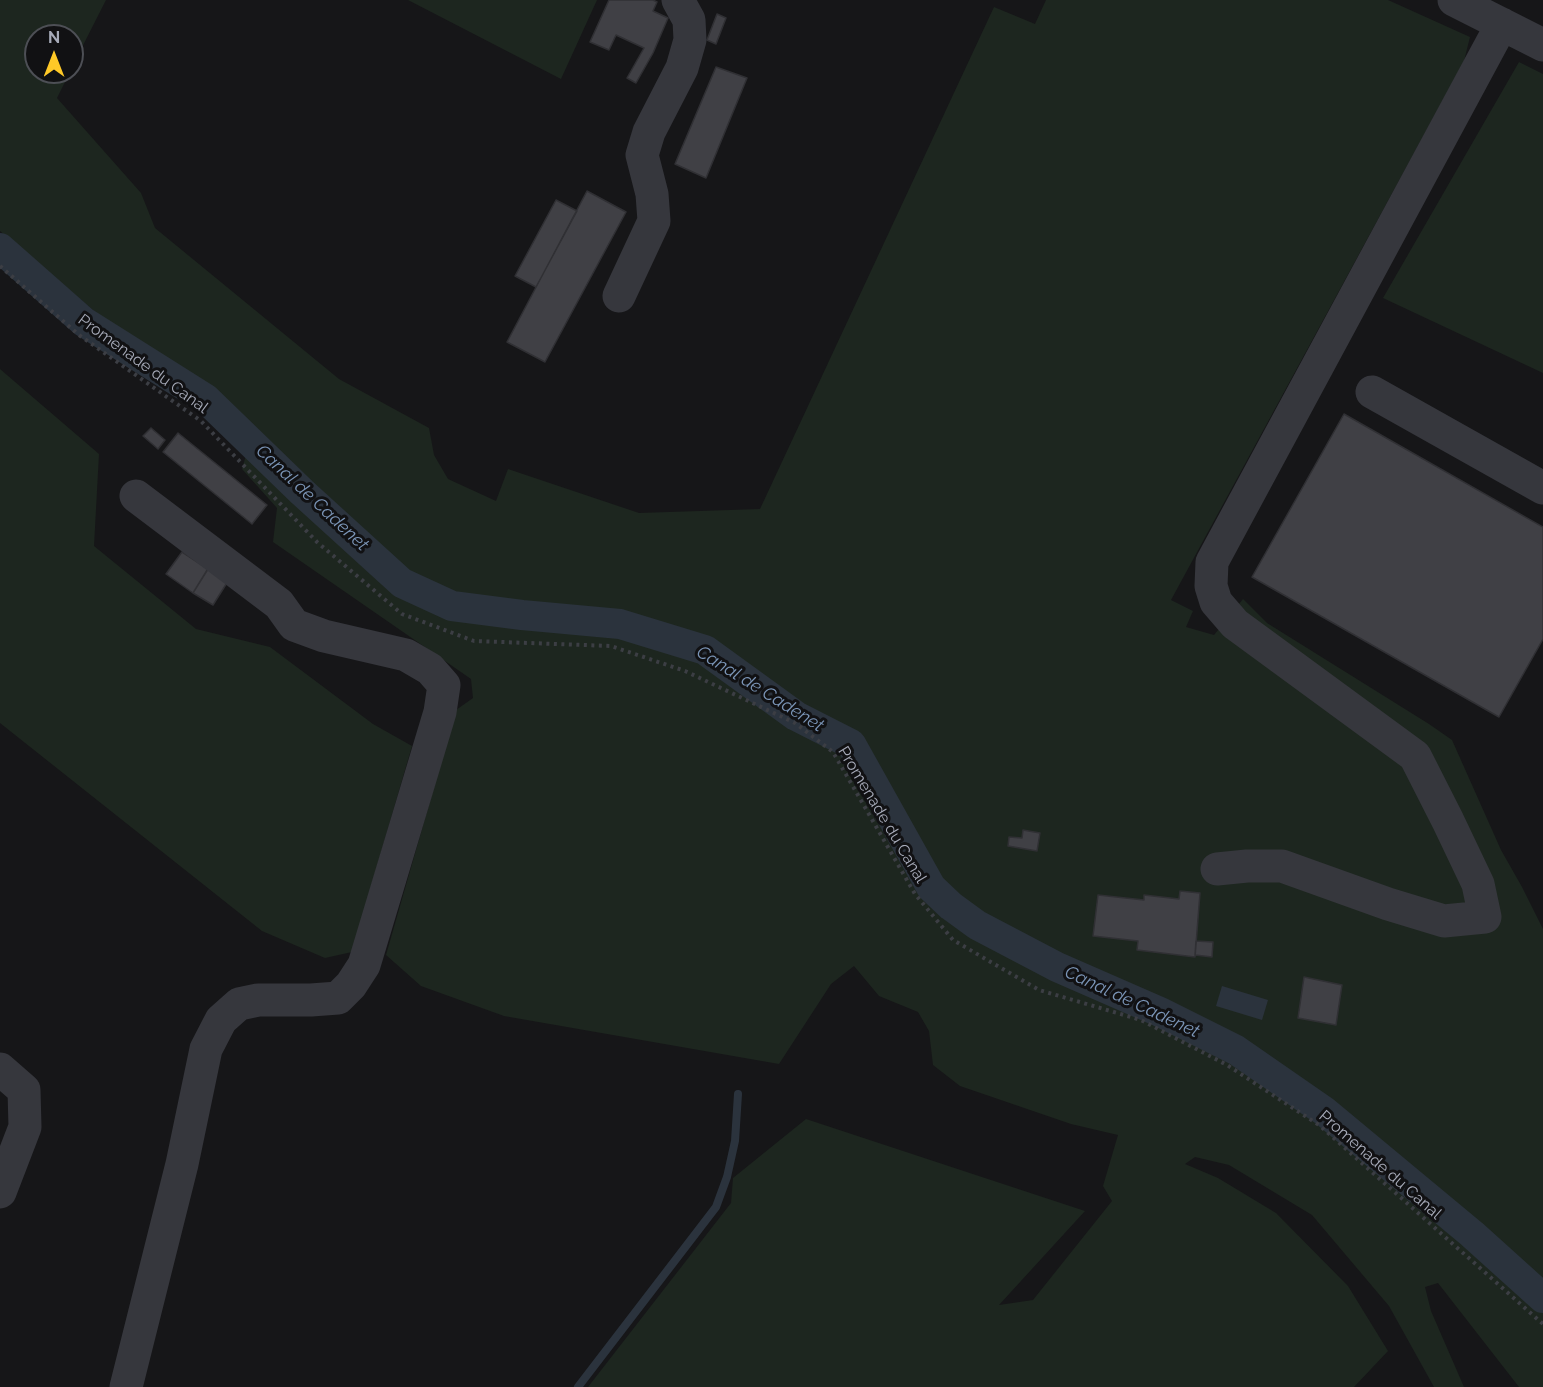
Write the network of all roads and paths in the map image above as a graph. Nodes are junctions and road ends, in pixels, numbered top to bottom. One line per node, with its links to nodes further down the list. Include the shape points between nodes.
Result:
1 (678, 0): 6 (street, via 689,20 690,40 682,68 649,132 642,155 654,220)
2 (1460, 1): 3 (street)
3 (1502, 24): 4 (street); 10 (street, via 1212,562 1210,586 1216,602 1235,624 1415,756 1478,884 1485,917 1444,921 1282,866)
4 (1543, 45)
5 (0, 266): 13 (path, Promenade du Canal, via 79,335 201,421 317,542 402,614 474,641 611,646 685,671 795,723 833,752 915,894 953,940 1039,990 1141,1020 1236,1071 1319,1125)
6 (619, 296)
7 (1372, 392): 8 (street)
8 (1543, 488)
9 (136, 496): 14 (street, via 279,604 294,625 406,655 430,669 444,685 440,712 364,965 351,986 338,998 239,1004 221,1020 206,1048 182,1164)
10 (1217, 869)
11 (0, 1069): 12 (street, via 24,1090 25,1127)
12 (0, 1192)
13 (1543, 1324)
14 (126, 1387)

